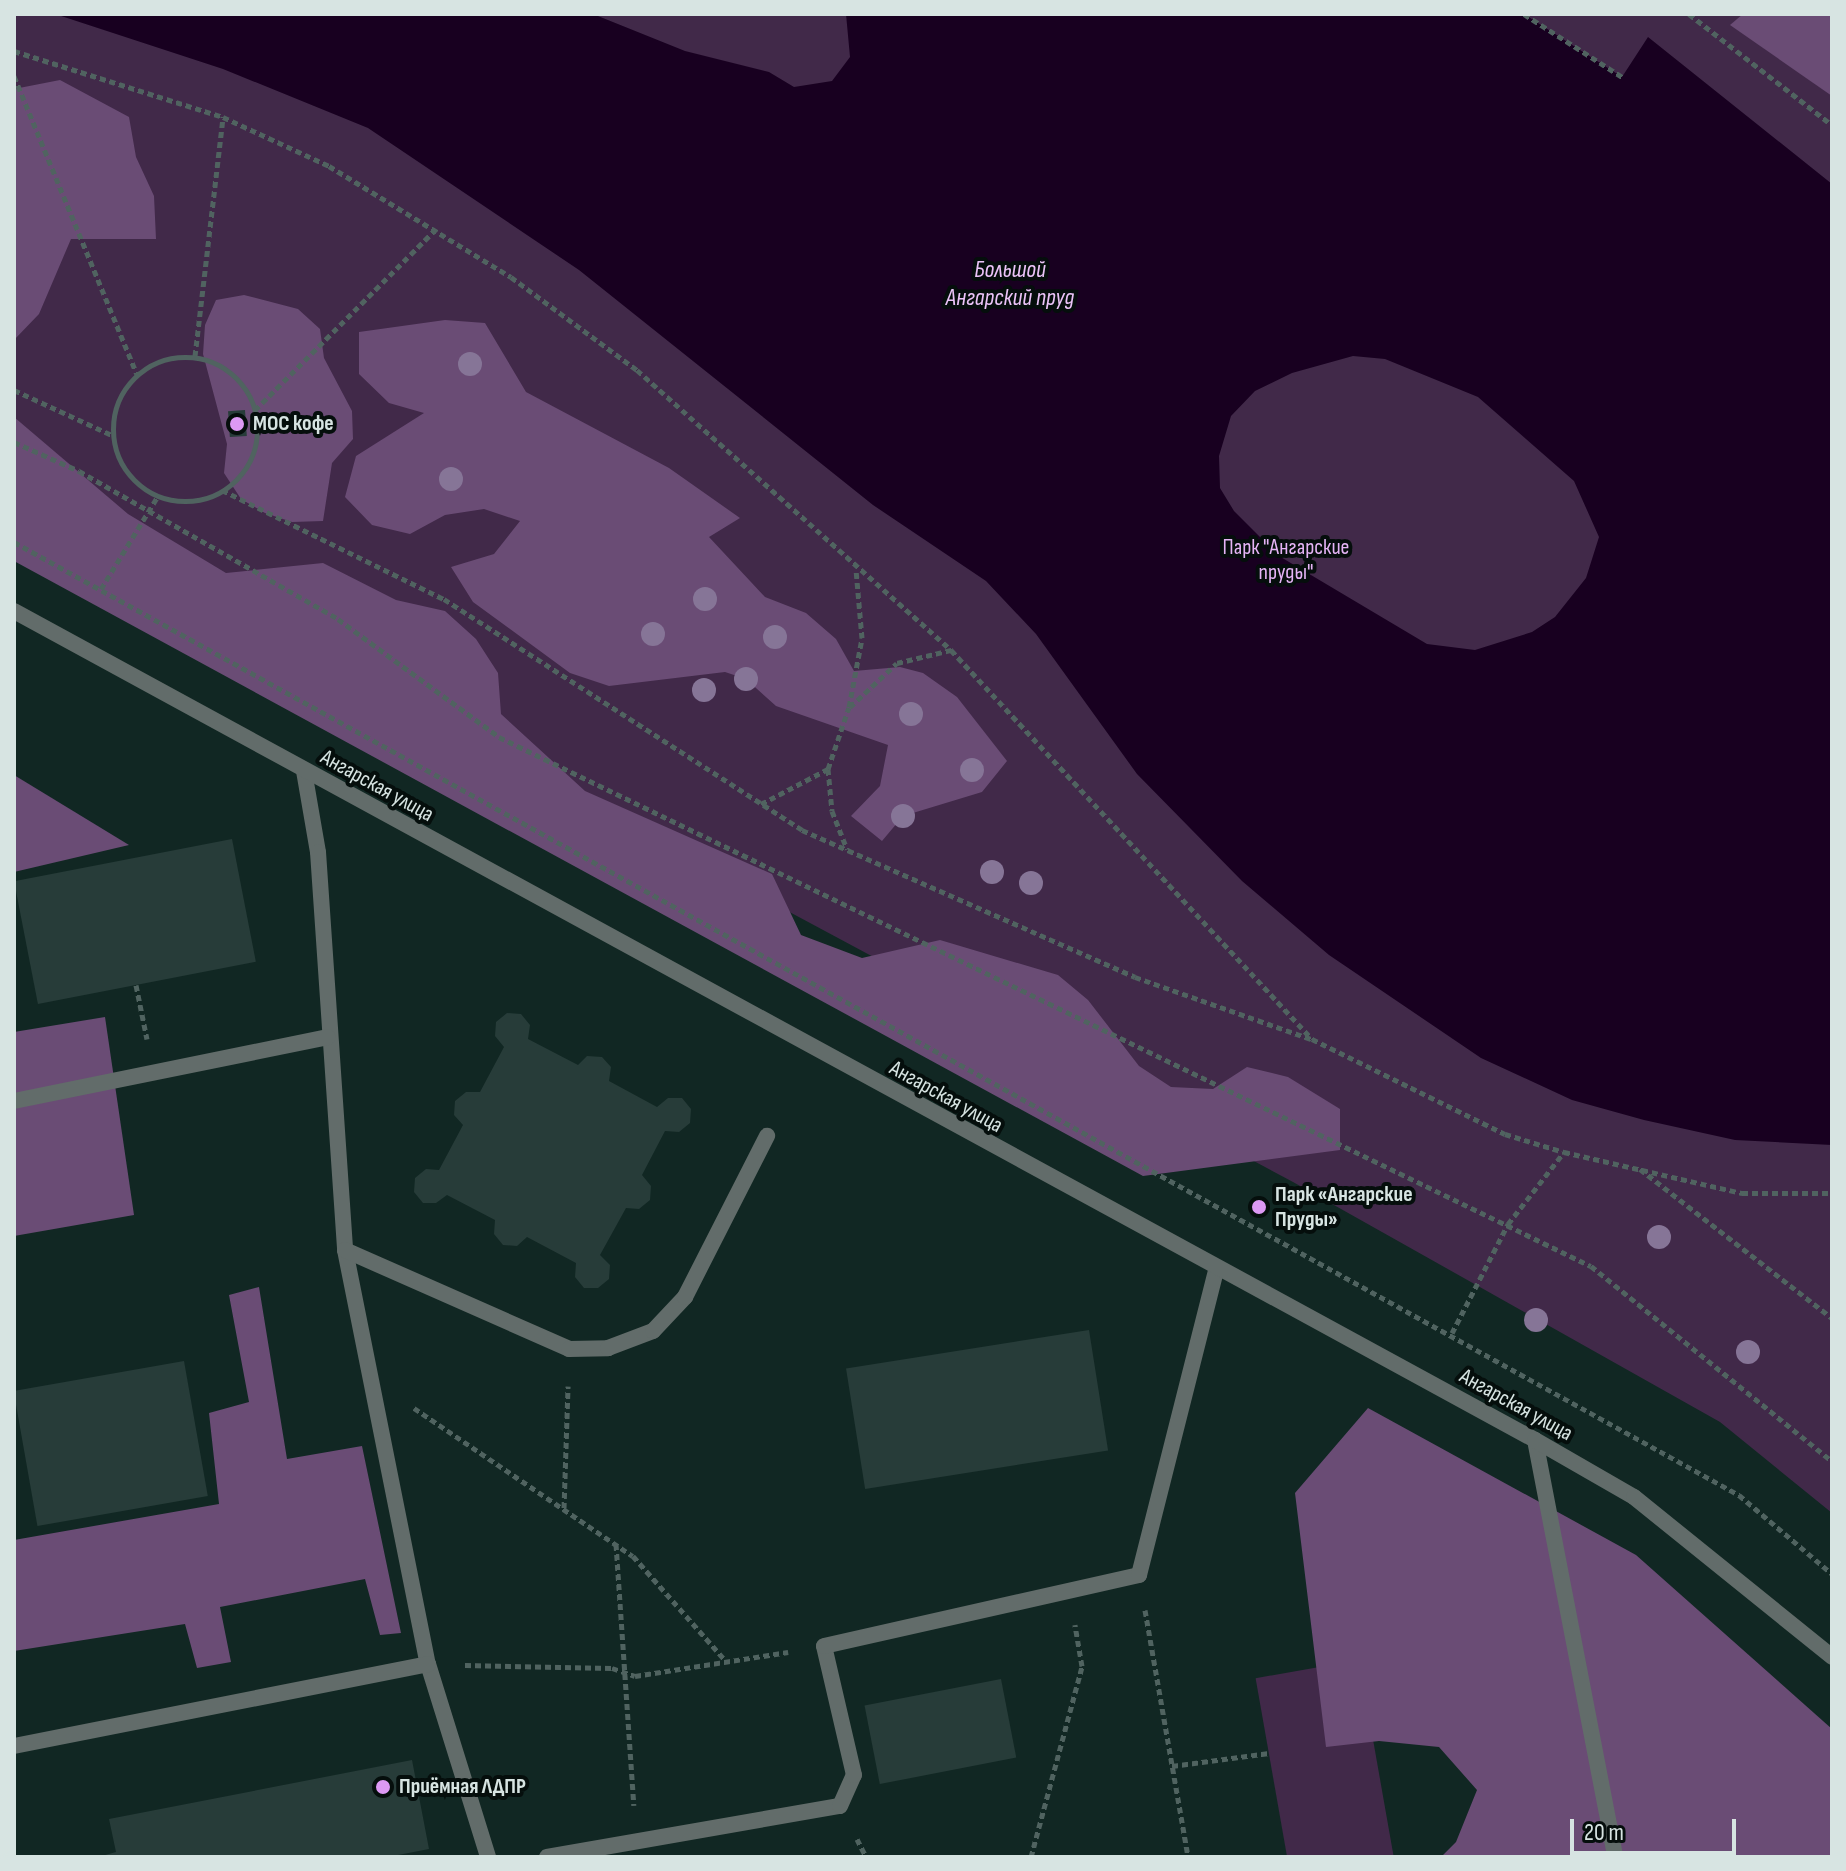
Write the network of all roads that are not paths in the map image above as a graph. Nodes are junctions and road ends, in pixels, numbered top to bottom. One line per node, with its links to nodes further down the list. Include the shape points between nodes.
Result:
1 (14, 611): 2 (street, Ангарская улица)
2 (304, 771): 3 (street, via 318,852); 7 (street, Ангарская улица)
3 (328, 1037): 4 (street); 6 (street)
4 (14, 1101)
5 (767, 1136): 6 (street, via 685,1297 653,1331 608,1348 569,1349)
6 (345, 1250): 10 (street)
7 (1216, 1270): 8 (street, Ангарская улица); 13 (street, via 1139,1575 824,1646 854,1775 840,1806)
8 (1535, 1440): 9 (street, Ангарская улица, via 1634,1497); 14 (street)
9 (1832, 1657)
10 (428, 1664): 11 (street); 12 (street)
11 (14, 1746)
12 (488, 1857)
13 (547, 1857)
14 (1615, 1857)

